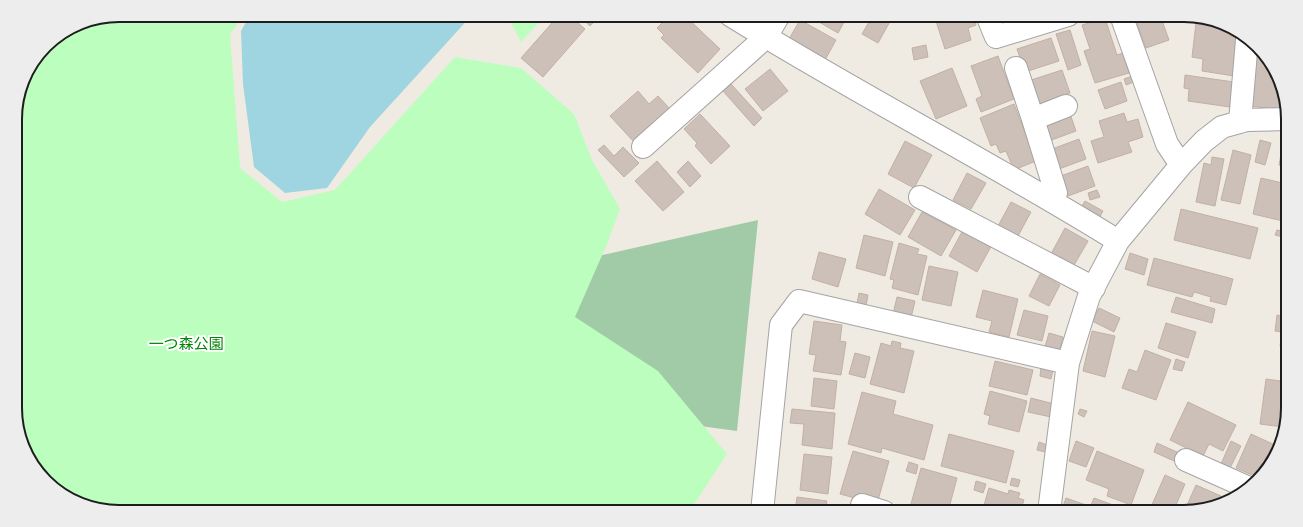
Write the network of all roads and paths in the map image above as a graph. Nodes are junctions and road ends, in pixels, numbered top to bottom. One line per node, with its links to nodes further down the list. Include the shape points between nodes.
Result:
1 (741, 22): 6 (street)
2 (775, 22): 6 (street)
3 (990, 22): 4 (street, via 996,37)
4 (1045, 22)
5 (1123, 22): 14 (street, via 1167,144)
6 (766, 37): 13 (street); 16 (street)
7 (1247, 46): 12 (street)
8 (1016, 68): 10 (street)
9 (1066, 106): 10 (street)
10 (1033, 119): 16 (street, via 1056,193)
11 (1281, 119): 12 (street)
12 (1240, 122): 14 (street, via 1222,127)
13 (643, 147)
14 (1181, 165): 17 (street)
15 (920, 196): 18 (street)
16 (1052, 201): 17 (street)
17 (1118, 241): 18 (street)
18 (1094, 288): 19 (street)
19 (1068, 362): 22 (street, via 800,301 781,325); 23 (street)
20 (1186, 460): 21 (street)
21 (1243, 485)
22 (763, 505)
23 (1049, 505)

